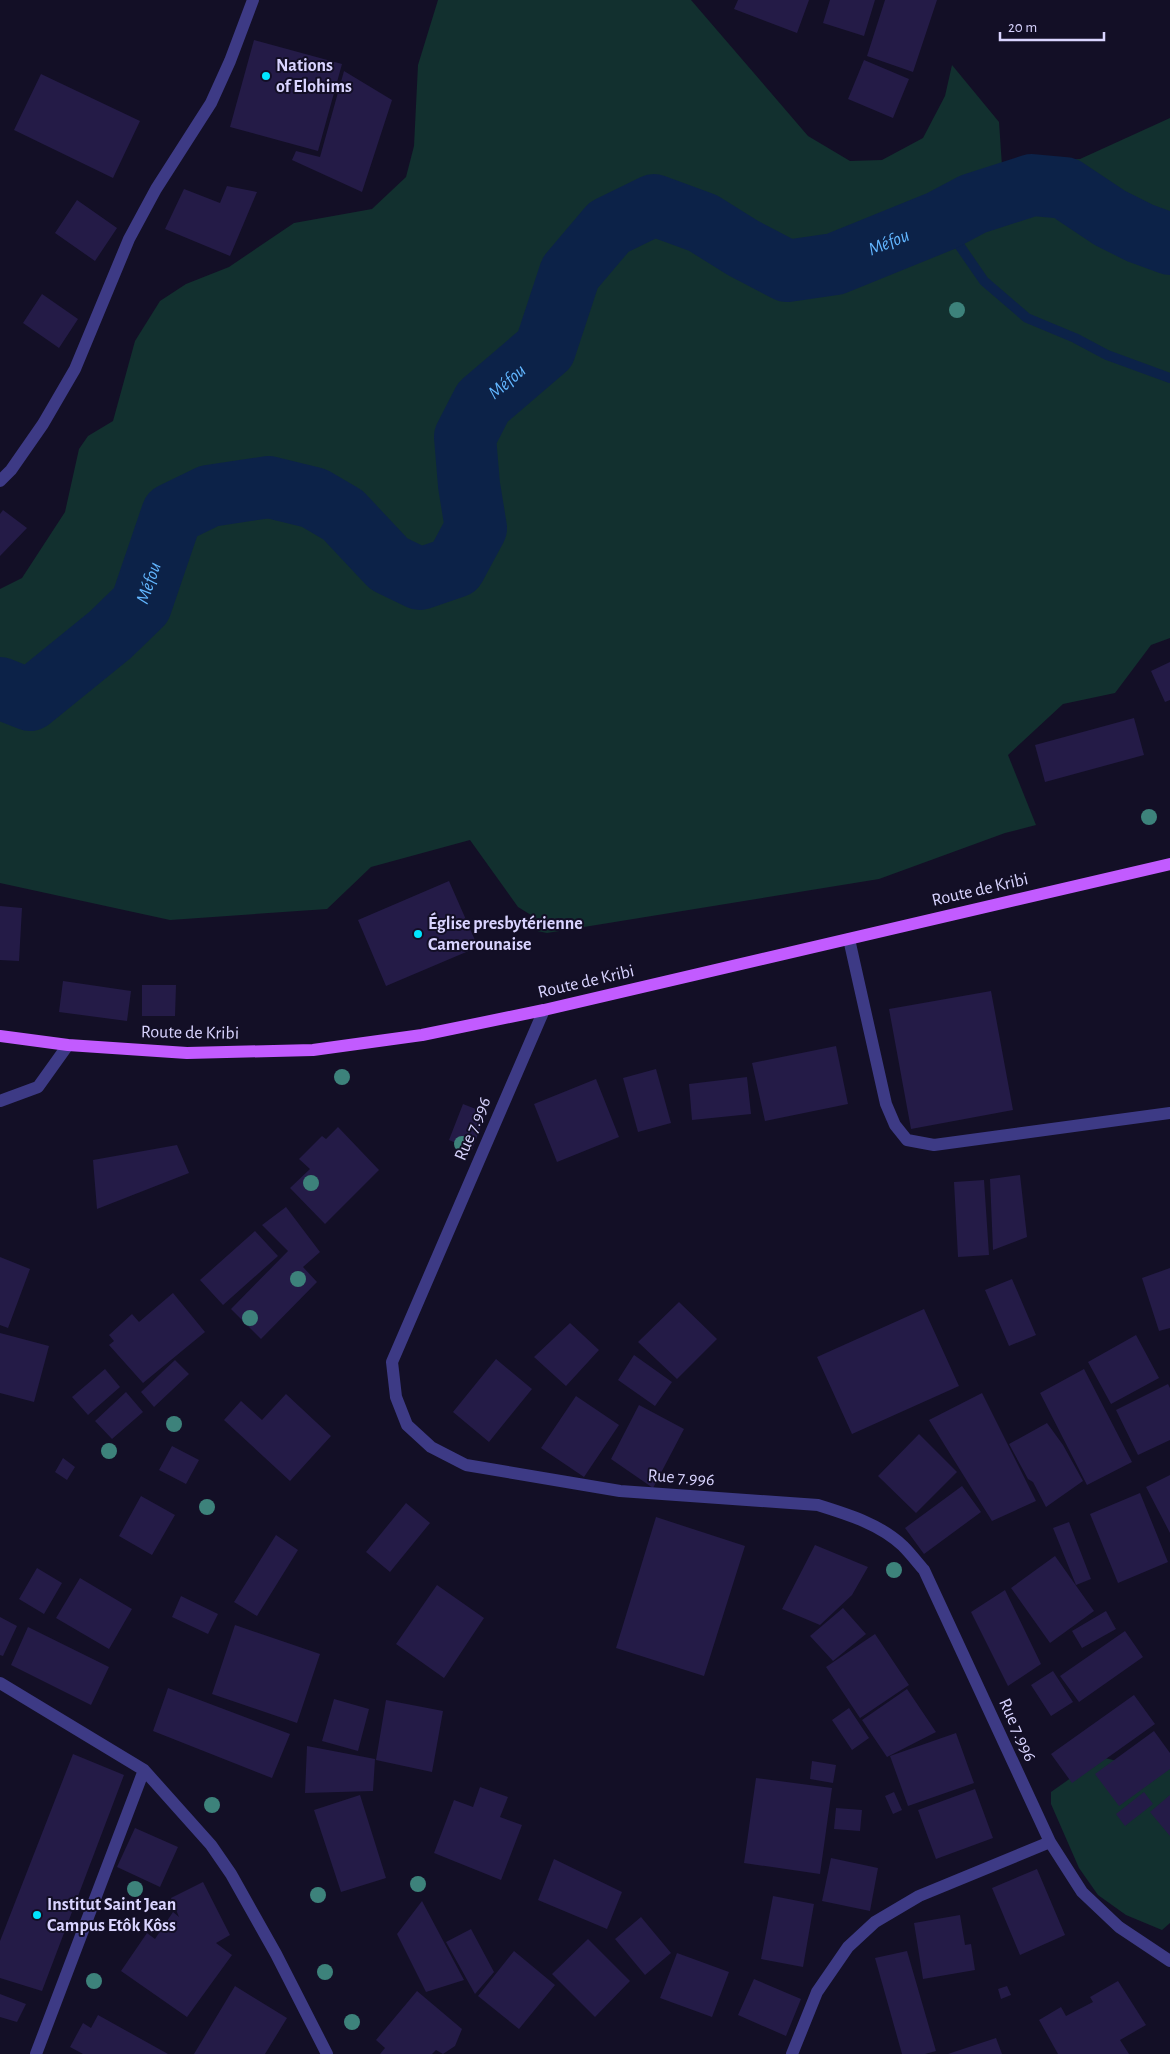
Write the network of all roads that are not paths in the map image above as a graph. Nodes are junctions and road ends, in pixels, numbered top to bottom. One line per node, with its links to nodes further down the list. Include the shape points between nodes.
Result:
1 (253, 0): 2 (street, via 211,103 156,189 129,239 75,369 43,424)
2 (0, 481)
3 (1170, 864): 4 (main road, Route de Kribi)
4 (849, 939): 5 (main road, Route de Kribi); 9 (street, via 886,1104 895,1125 907,1140 934,1145)
5 (544, 1010): 7 (main road, Route de Kribi, via 422,1035 312,1050 187,1053); 12 (street, Rue 7.996, via 392,1362 396,1397 407,1425 431,1447 466,1465 620,1491 818,1505 878,1527 902,1545 924,1570)
6 (0, 1036): 7 (main road, Route de Kribi)
7 (68, 1045): 8 (street, via 38,1087)
8 (0, 1101)
9 (1170, 1113)
10 (0, 1683): 11 (street)
11 (144, 1770): 14 (street); 15 (street, via 211,1845 231,1874)
12 (1050, 1842): 13 (street, Rue 7.996, via 1082,1892 1119,1927); 16 (street, via 919,1896 875,1922 848,1947 817,1992)
13 (1170, 1961)
14 (36, 2054)
15 (327, 2054)
16 (792, 2054)

